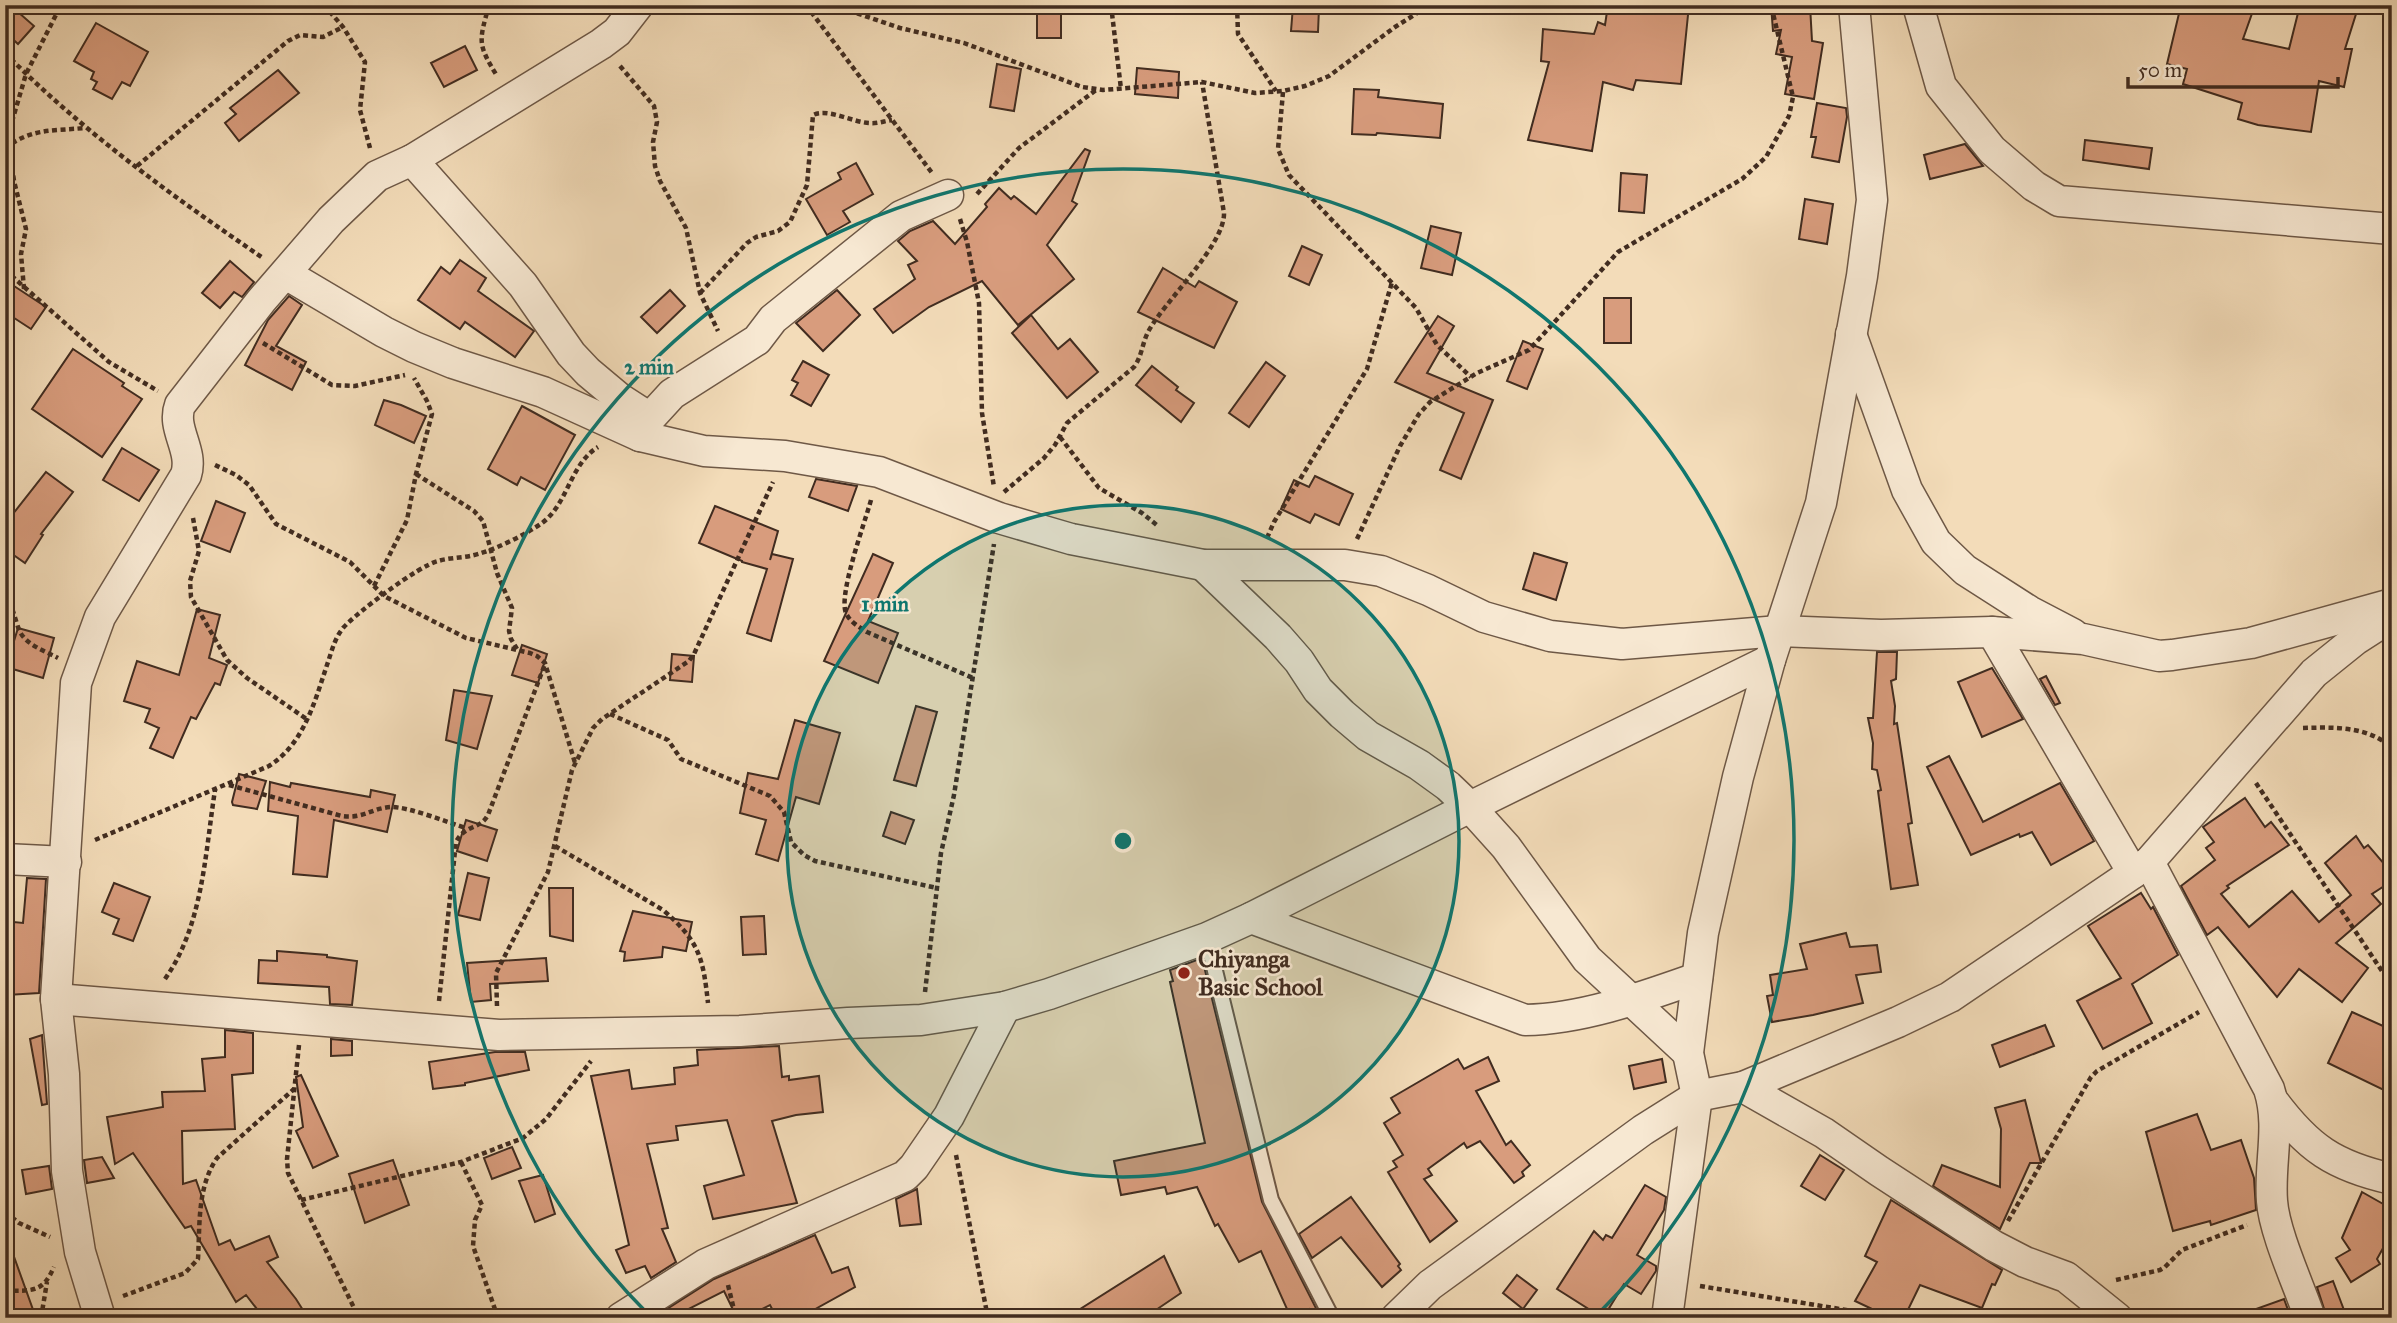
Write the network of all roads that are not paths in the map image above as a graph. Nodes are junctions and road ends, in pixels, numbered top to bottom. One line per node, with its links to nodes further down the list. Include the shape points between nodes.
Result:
1 (638, 5): 4 (street, via 601,44)
2 (1854, 5): 8 (street, via 1872,200)
3 (1918, 5): 6 (street, via 1941,86 1992,150 2046,195 2059,201)
4 (412, 160): 7 (street, via 377,176 331,220); 9 (street, via 523,285 580,363 619,398)
5 (953, 204): 9 (street, via 901,216 773,319 757,340 672,394)
6 (2392, 229)
7 (286, 274): 9 (street, via 384,332 453,363); 18 (street, via 180,405 176,418 186,463 100,617 80,669)
8 (1851, 334): 13 (street, via 1821,503); 15 (street, via 1907,490 1936,542 1965,570)
9 (638, 428): 10 (street, via 704,451 785,456 879,472 999,518 1071,539)
10 (1203, 565): 13 (street, via 1345,565 1381,571 1484,617 1550,636 1622,644); 17 (street, via 1278,637 1318,690 1351,721 1419,765)
11 (2392, 604): 15 (street, via 2252,643 2172,655)
12 (2392, 616): 20 (street, via 2314,673)
13 (1779, 631): 14 (street, via 1881,635); 16 (street)
14 (1992, 632): 15 (street); 20 (street)
15 (2083, 639)
16 (1770, 660): 17 (street); 23 (street, via 1738,777)
17 (1470, 807): 21 (street); 25 (street, via 1506,847 1587,959)
18 (66, 857): 19 (street); 24 (street)
19 (5, 859)
20 (2141, 867): 28 (street, via 1950,997); 30 (street, via 2221,999)
21 (1251, 918): 22 (street); 25 (street, via 1525,1020)
22 (1207, 938): 26 (street); 34 (lane, via 1271,1200)
23 (1697, 978): 25 (street); 27 (street)
24 (56, 999): 26 (street, via 499,1035 711,1032 921,1020); 32 (street, via 72,1248)
25 (1633, 1000): 27 (street)
26 (1005, 1007): 33 (street, via 949,1116 905,1176 706,1264)
27 (1688, 1053): 29 (street)
28 (1744, 1087): 29 (street); 37 (street, via 1824,1133 1994,1246 2066,1277)
29 (1697, 1096): 35 (street, via 1430,1285); 36 (street)
30 (2273, 1101): 31 (street, via 2301,1136 2330,1157); 38 (street, via 2274,1214)
31 (2392, 1179)
32 (98, 1312)
33 (621, 1318)
34 (1332, 1318)
35 (1396, 1318)
36 (1667, 1318)
37 (2117, 1318)
38 (2310, 1318)

